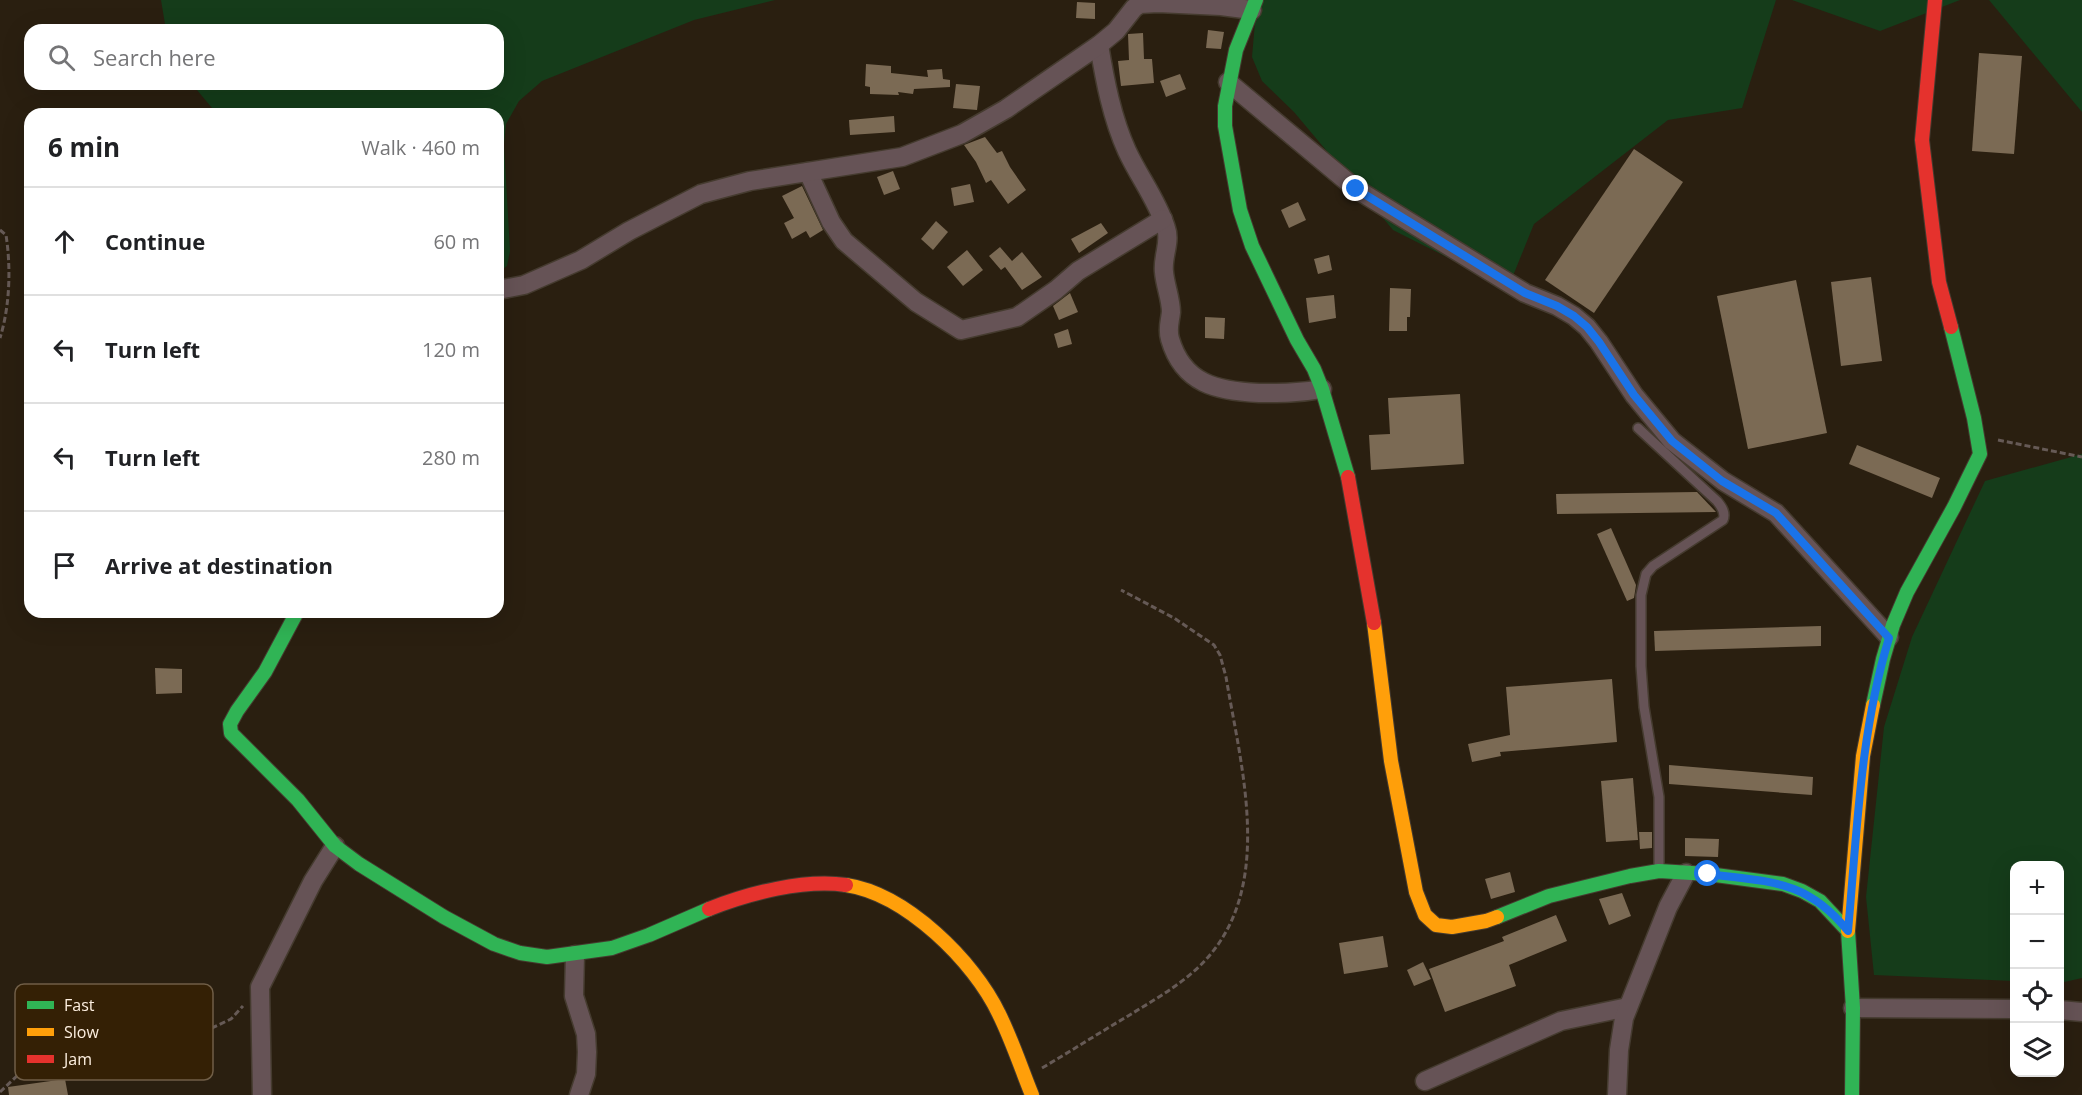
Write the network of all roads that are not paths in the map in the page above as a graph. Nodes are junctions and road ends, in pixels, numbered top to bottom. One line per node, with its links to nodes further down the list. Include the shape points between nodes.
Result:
1 (1935, 0): 11 (street, via 1922,140 1939,282 1980,454 1907,592)
2 (1254, 5): 3 (street, via 1140,4); 4 (street)
3 (1099, 45): 5 (street, via 962,134 902,157); 6 (street, via 1120,133)
4 (1228, 82): 8 (street, via 1225,126 1240,210 1252,246); 11 (street, via 1356,189 1525,293 1574,316 1599,342 1634,395 1672,441 1722,481 1776,513)
5 (808, 172): 6 (street, via 844,241 916,303 961,330 1017,317 1078,271); 7 (street, via 701,194 581,260 524,285)
6 (1163, 219): 8 (street, via 1168,239 1164,267 1171,310 1169,336 1183,367 1206,385 1219,389 1287,394)
7 (504, 289)
8 (1322, 389): 13 (street, via 1347,471 1378,646 1392,761 1416,892 1425,915 1436,925 1468,925 1549,896)
9 (1638, 428): 13 (lane, via 1717,501 1724,516 1653,566 1646,574 1641,595 1642,686 1659,797)
10 (294, 618): 12 (street, via 230,729 298,800)
11 (1889, 638): 15 (street, via 1863,756)
12 (335, 846): 16 (street, via 444,917 494,944 547,957); 23 (street, via 260,987)
13 (1659, 871): 14 (street)
14 (1686, 873): 15 (street, via 1783,884 1820,901); 17 (street, via 1668,907)
15 (1848, 931): 18 (street)
16 (575, 955): 24 (street, via 574,996 586,1034 587,1052 586,1074); 25 (street, via 649,935 739,897 829,883 862,887 921,920 974,972 999,1013)
17 (1628, 1007): 22 (street, via 1562,1021); 26 (street, via 1619,1050)
18 (1853, 1008): 19 (street); 27 (street)
19 (2010, 1009)
20 (2064, 1010): 21 (street)
21 (2082, 1012)
22 (1425, 1081)
23 (262, 1095)
24 (579, 1095)
25 (1032, 1095)
26 (1617, 1095)
27 (1852, 1095)

